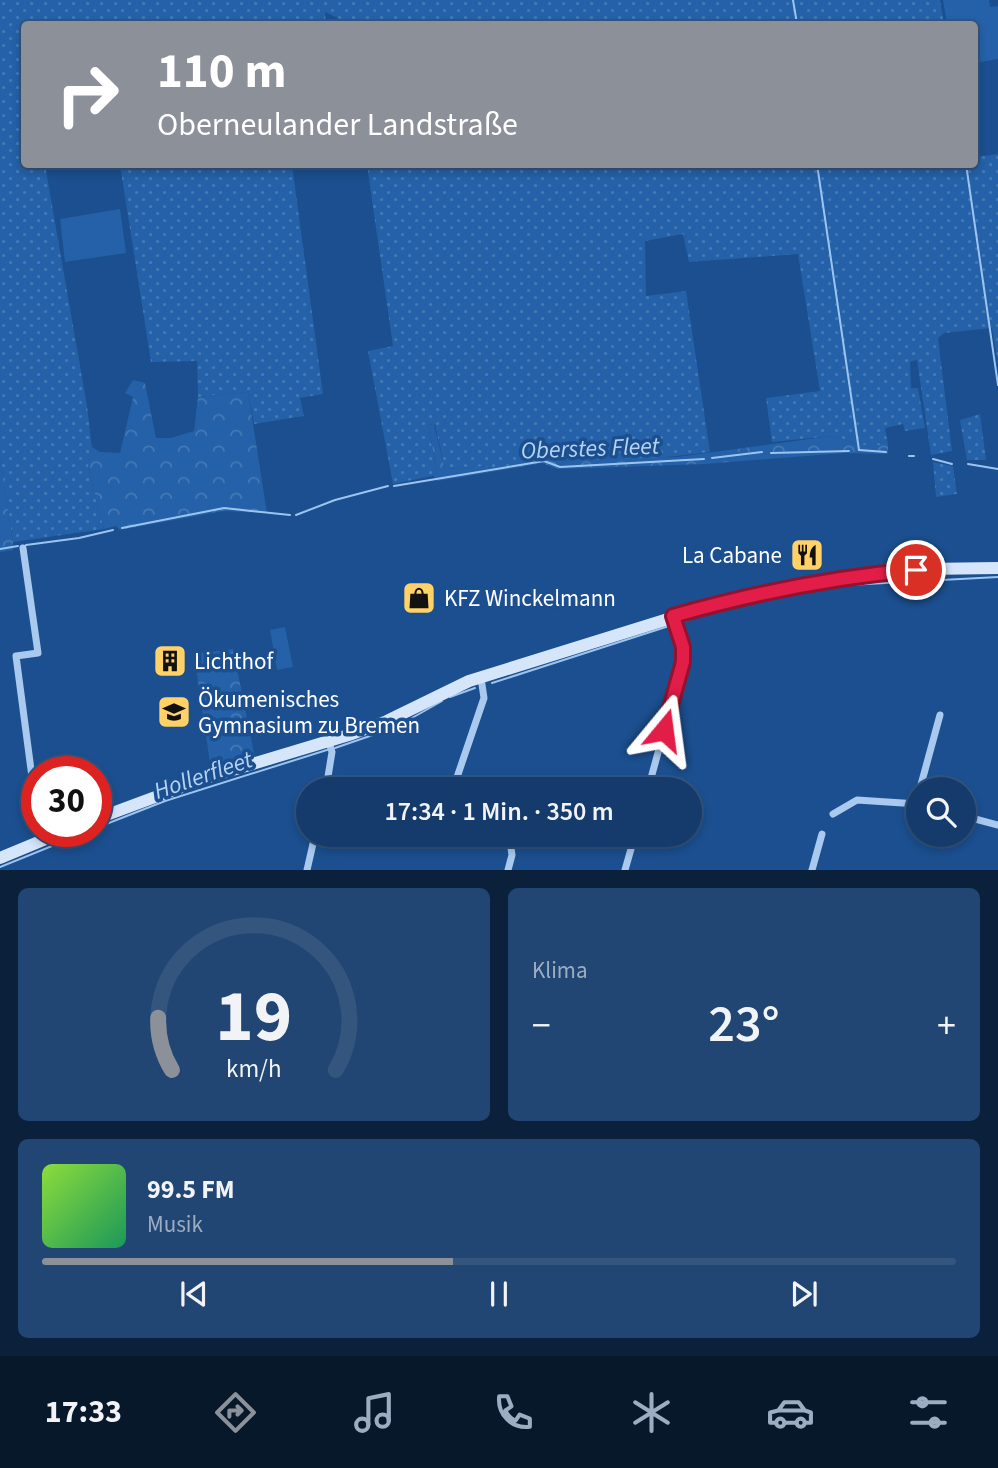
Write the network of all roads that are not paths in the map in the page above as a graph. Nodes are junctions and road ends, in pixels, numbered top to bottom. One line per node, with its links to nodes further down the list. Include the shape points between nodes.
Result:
1 (23, 548): 7 (street, via 38,653 16,656)
2 (998, 568): 3 (street, via 832,578)
3 (673, 616): 4 (street); 10 (street, via 683,662)
4 (481, 678): 6 (street); 9 (street, via 484,698)
5 (940, 715): 11 (street)
6 (331, 747): 8 (street); 13 (street, via 209,777)
7 (29, 756)
8 (327, 777)
9 (457, 777)
10 (651, 777)
11 (924, 777)
12 (906, 803): 14 (street, via 858,800)
13 (112, 813)
14 (833, 814)
15 (976, 819): 16 (street)
16 (998, 825)
17 (822, 834): 26 (street)
18 (21, 846): 22 (street)
19 (312, 847): 23 (street)
20 (511, 847): 24 (street)
21 (632, 847): 25 (street)
22 (0, 858)
23 (307, 870)
24 (508, 870)
25 (625, 870)
26 (812, 870)

